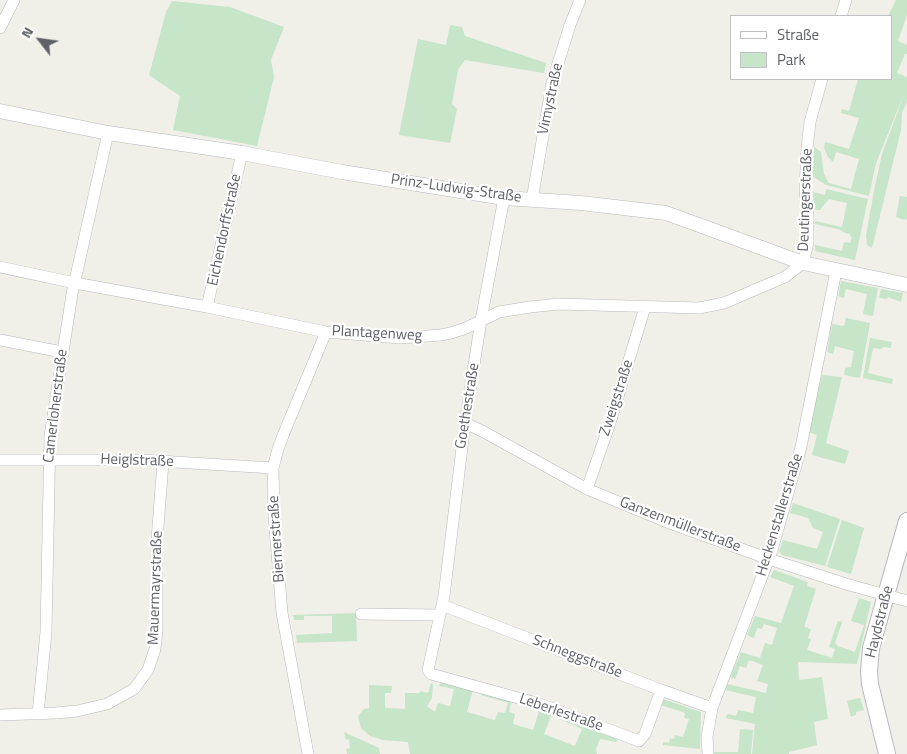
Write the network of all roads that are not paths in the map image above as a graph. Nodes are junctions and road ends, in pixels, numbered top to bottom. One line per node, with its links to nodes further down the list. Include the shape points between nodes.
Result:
1 (14, 0): 5 (street)
2 (580, 0): 11 (street, Vimystraße, via 552,83)
3 (846, 0): 4 (street)
4 (841, 15)
5 (0, 28)
6 (822, 80): 12 (street, Deutingerstraße, via 810,122 807,148 808,243)
7 (0, 111): 8 (street, Prinz-Ludwig-Straße)
8 (108, 133): 9 (street, Prinz-Ludwig-Straße); 15 (street, Camerloherstraße)
9 (242, 153): 10 (street, Prinz-Ludwig-Straße); 17 (street, Eichendorffstraße)
10 (504, 198): 11 (street, Prinz-Ludwig-Straße); 19 (street, Goethestraße)
11 (532, 200): 12 (street, Prinz-Ludwig-Straße, via 666,214)
12 (803, 262): 14 (street, Prinz-Ludwig-Straße); 18 (street, Plantagenweg, via 785,277 724,303 699,308)
13 (0, 267): 15 (street, Plantagenweg)
14 (836, 271): 16 (street, Prinz-Ludwig-Straße); 30 (street, Heckenstallerstraße, via 801,447)
15 (75, 283): 17 (street, Plantagenweg); 22 (street, Camerloherstraße)
16 (907, 285)
17 (207, 307): 20 (street, Plantagenweg)
18 (645, 307): 19 (street, Plantagenweg, via 559,304 499,312); 28 (street, Zweigstraße)
19 (481, 320): 20 (street, Plantagenweg, via 451,333 423,337); 23 (street, Goethestraße)
20 (326, 332): 27 (street, Biernerstraße)
21 (0, 340): 22 (street)
22 (62, 352): 25 (street, Camerloherstraße)
23 (465, 423): 28 (street, Ganzenmüllerstraße); 33 (street, Goethestraße)
24 (0, 460): 25 (street, Heiglstraße)
25 (49, 460): 26 (street, Heiglstraße); 38 (street, Camerloherstraße, via 46,632)
26 (163, 462): 27 (street, Heiglstraße); 38 (street, Mauermayrstraße, via 157,540 157,630 148,670 134,689 107,704 77,711)
27 (273, 468): 40 (street, Biernerstraße, via 282,613)
28 (587, 489): 30 (street, Ganzenmüllerstraße)
29 (907, 520): 31 (main road, Haydstraße)
30 (769, 559): 31 (street, Ganzenmüllerstraße); 37 (street, Heckenstallerstraße)
31 (886, 596): 32 (street, Ganzenmüllerstraße); 42 (main road, Haydstraße, via 871,648 869,671)
32 (907, 601)
33 (440, 610): 34 (street); 35 (street, Goethestraße); 36 (street, Schneggstraße)
34 (361, 614)
35 (429, 672): 36 (street, Leberlestraße, via 540,704 639,741 645,734)
36 (661, 690): 37 (street, Schneggstraße)
37 (712, 708): 41 (street, Heckenstallerstraße)
38 (38, 714): 39 (street, Mauermayrstraße)
39 (0, 715)
40 (308, 754)
41 (708, 754)
42 (887, 754)

